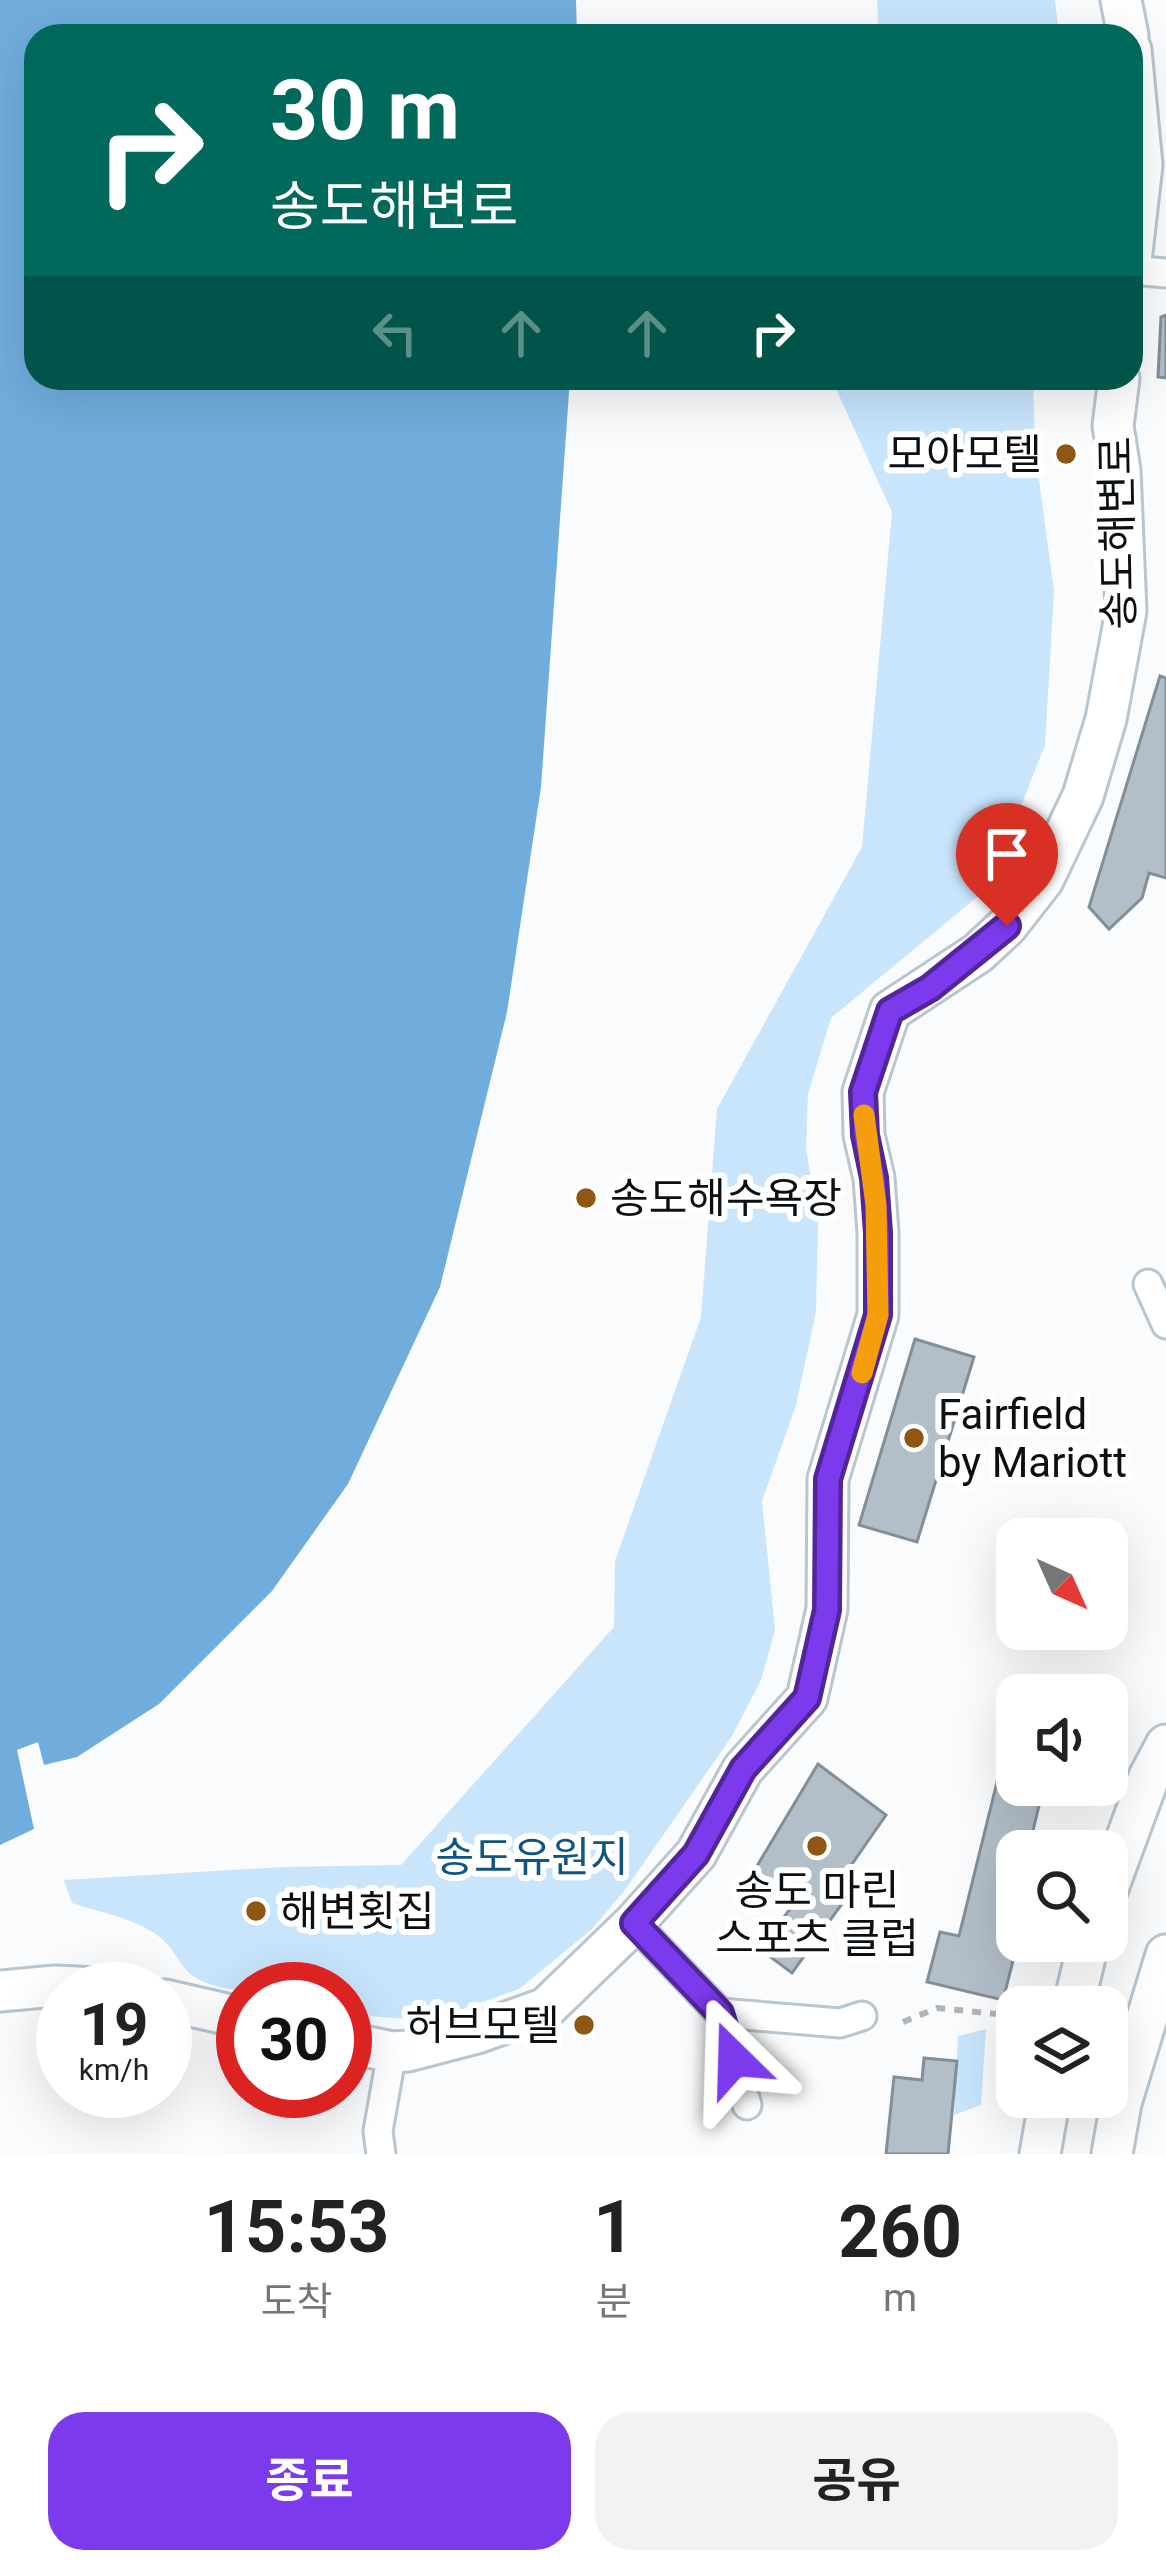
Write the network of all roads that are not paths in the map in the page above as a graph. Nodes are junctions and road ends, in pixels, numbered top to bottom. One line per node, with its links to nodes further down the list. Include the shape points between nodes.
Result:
1 (1118, 390): 6 (street, 송도해변로, via 1126,611 1083,796 1043,880 1007,926 890,1011 863,1092 878,1315 828,1479 827,1610 807,1698 743,1769 696,1854)
2 (1148, 1284): 3 (street)
3 (1166, 1324)
4 (1166, 1745): 5 (street)
5 (1128, 1836)
6 (634, 1923): 10 (street); 13 (street, 송도해변로, via 546,2008)
7 (1166, 1955): 18 (street)
8 (36, 1988): 9 (street)
9 (0, 1991)
10 (720, 2013): 11 (street, via 840,2023); 14 (street)
11 (862, 2016)
12 (372, 2048): 13 (street, 송도해변로)
13 (392, 2052): 16 (street)
14 (747, 2105)
15 (1046, 2118): 17 (street)
16 (381, 2154)
17 (1040, 2154)
18 (1112, 2154)

